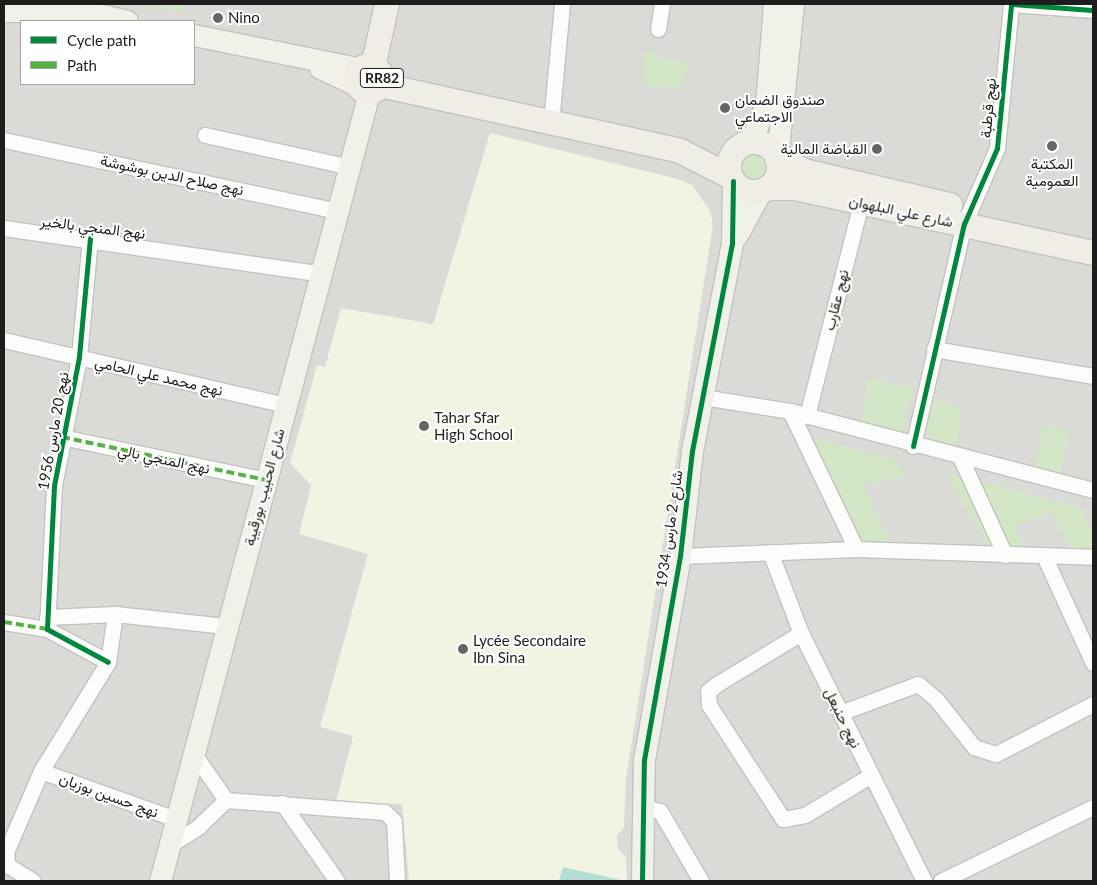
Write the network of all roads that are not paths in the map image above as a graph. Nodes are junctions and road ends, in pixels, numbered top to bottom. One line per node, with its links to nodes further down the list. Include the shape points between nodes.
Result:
1 (54, 4): 10 (main road)
2 (387, 4): 14 (main road, شارع الحبيب بورقيبة / RR82)
3 (562, 4): 15 (street)
4 (662, 4): 12 (street)
5 (774, 4): 18 (main road, via 766,104 754,134)
6 (793, 4): 20 (main road)
7 (1011, 4): 8 (street); 26 (street, نهج قرطبة, via 997,148)
8 (1093, 10)
9 (4, 11): 10 (main road)
10 (76, 11): 11 (main road)
11 (121, 20)
12 (658, 29)
13 (195, 35): 14 (main road, via 293,55)
14 (368, 80): 15 (main road); 21 (main road, شارع الحبيب بورقيبة / RR82)
15 (551, 123): 19 (main road)
16 (205, 135): 21 (street)
17 (4, 140): 25 (street, نهج صلاح الدين بوشوشة)
18 (741, 146): 19 (main road); 20 (main road, via 768,146); 22 (main road, via 729,161)
19 (680, 151): 22 (main road)
20 (777, 159): 23 (main road, via 777,175); 24 (main road, شارع علي البلهوان)
21 (350, 167): 25 (main road, شارع الحبيب بورقيبة / RR82)
22 (732, 179): 23 (main road, via 745,190); 30 (main road, شارع 2 مارس 1934)
23 (764, 189): 24 (main road, شارع علي البلهوان, via 795,188); 30 (main road, شارع 2 مارس 1934)
24 (863, 194): 26 (main road, شارع علي البلهوان); 40 (street, نهج عقارب)
25 (339, 211): 32 (main road, شارع الحبيب بورقيبة / RR82)
26 (967, 217): 28 (main road, شارع علي البلهوان); 31 (main road, شارع علي البلهوان); 34 (street, نهج قرطبة)
27 (4, 228): 29 (street, نهج المنجي بالخير)
28 (1093, 236)
29 (90, 238): 32 (street, نهج المنجي بالخير); 35 (street, نهج 20 مارس 1956)
30 (732, 244): 37 (main road, شارع 2 مارس 1934)
31 (1093, 252)
32 (322, 274): 38 (main road, شارع الحبيب بورقيبة / RR82)
33 (4, 340): 35 (street, نهج محمد علي الحامي)
34 (934, 349): 36 (street); 42 (street, نهج قرطبة)
35 (79, 357): 38 (street, نهج محمد علي الحامي); 41 (street, نهج 20 مارس 1956)
36 (1093, 376)
37 (703, 397): 39 (street); 49 (main road, شارع 2 مارس 1934)
38 (286, 405): 44 (main road, شارع الحبيب بورقيبة / RR82)
39 (790, 411): 40 (street); 46 (street)
40 (807, 416): 42 (street)
41 (62, 437): 44 (street, نهج المنجي بالي); 54 (street, نهج 20 مارس 1956, via 54,486)
42 (914, 446): 43 (street)
43 (961, 459): 45 (street); 48 (street)
44 (266, 480): 55 (main road, شارع الحبيب بورقيبة / RR82)
45 (1093, 490)
46 (856, 549): 47 (street); 48 (street)
47 (770, 552): 49 (street); 56 (street, نهج حنبعل)
48 (1006, 555): 50 (street)
49 (680, 556): 66 (main road, شارع 2 مارس 1934, via 644,760)
50 (1044, 556): 51 (street); 58 (street)
51 (1093, 557)
52 (115, 614): 54 (street); 55 (street); 57 (street)
53 (4, 622): 54 (street)
54 (46, 623): 57 (street)
55 (225, 626): 61 (main road, شارع الحبيب بورقيبة / RR82)
56 (801, 633): 60 (street, نهج حنبعل); 63 (street, via 716,684 708,691 710,706 783,819 798,819)
57 (108, 662): 62 (street)
58 (1093, 663)
59 (1093, 704): 60 (street, via 996,754 974,748 936,698 918,684)
60 (840, 712): 63 (street, نهج حنبعل)
61 (194, 754): 64 (street); 68 (main road, شارع الحبيب بورقيبة / RR82)
62 (41, 771): 68 (street, نهج حسين بوزيان); 70 (street, via 5,860 12,870)
63 (871, 775): 76 (street, نهج حنبعل)
64 (226, 800): 65 (street); 69 (street, via 198,827)
65 (282, 804): 72 (street); 73 (street, via 391,815)
66 (641, 807): 74 (main road, شارع 2 مارس 1934); 75 (street, via 660,811)
67 (1093, 807): 77 (street)
68 (176, 819): 69 (main road, شارع الحبيب بورقيبة / RR82)
69 (168, 846): 71 (main road, شارع الحبيب بورقيبة / RR82)
70 (33, 881)
71 (160, 881)
72 (337, 881)
73 (397, 881)
74 (642, 881)
75 (700, 881)
76 (924, 881)
77 (941, 881)

